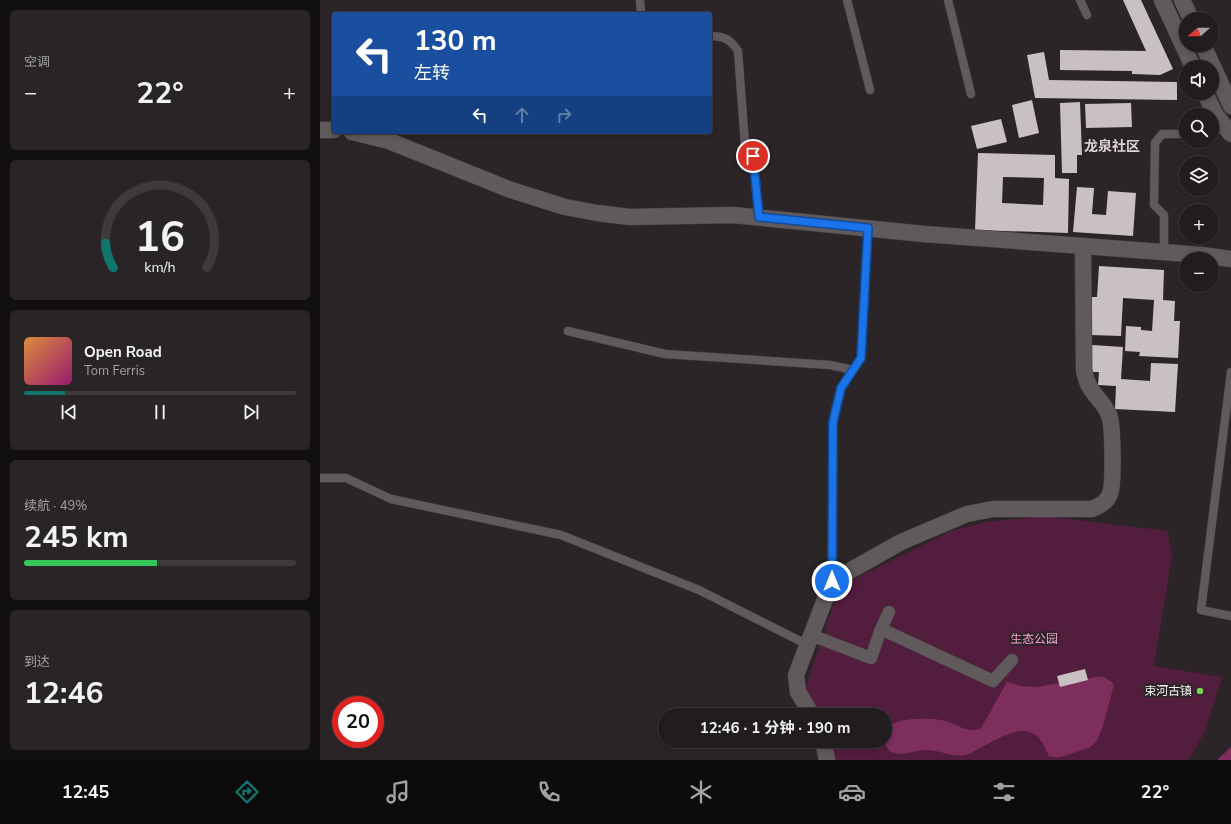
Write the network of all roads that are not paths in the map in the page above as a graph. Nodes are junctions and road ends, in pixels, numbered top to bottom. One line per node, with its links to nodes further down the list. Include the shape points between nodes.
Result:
1 (640, 0): 7 (lane)
2 (847, 0): 13 (lane)
3 (948, 0): 14 (lane)
4 (1080, 0): 9 (lane)
5 (1162, 0): 12 (street)
6 (1182, 0): 8 (street)
7 (641, 12)
8 (1188, 12)
9 (1087, 15)
10 (712, 36): 22 (lane, via 727,39 738,51 745,146 753,156)
11 (1206, 52): 16 (street)
12 (1190, 60)
13 (870, 90)
14 (971, 94)
15 (1208, 100): 19 (street)
16 (1231, 106)
17 (320, 130): 18 (street)
18 (332, 130)
19 (1223, 131)
20 (360, 134): 22 (street, via 389,141 479,179 565,207 630,217)
21 (1179, 134): 25 (lane, via 1162,134 1155,143 1154,205 1164,214)
22 (759, 217): 23 (street)
23 (868, 228): 24 (street); 28 (lane, via 861,358)
24 (1083, 246): 25 (street); 31 (street, via 1084,370 1089,388 1105,408 1112,424 1112,486 1108,498 1099,507 1092,509 993,509 967,514 901,542)
25 (1164, 252): 26 (street)
26 (1231, 259)
27 (568, 331): 28 (lane, via 665,354 830,365)
28 (853, 370): 31 (lane, via 841,388 833,422)
29 (1231, 372): 33 (lane, via 1201,610)
30 (320, 478): 35 (lane, via 346,478 391,499 561,536 699,590)
31 (832, 581): 35 (street)
32 (889, 612): 34 (street)
33 (1231, 616)
34 (881, 629): 35 (street, via 871,658); 36 (street, via 993,681)
35 (809, 640): 37 (street, via 795,681)
36 (1012, 660)
37 (808, 708)
38 (824, 748): 39 (street)
39 (827, 760)

